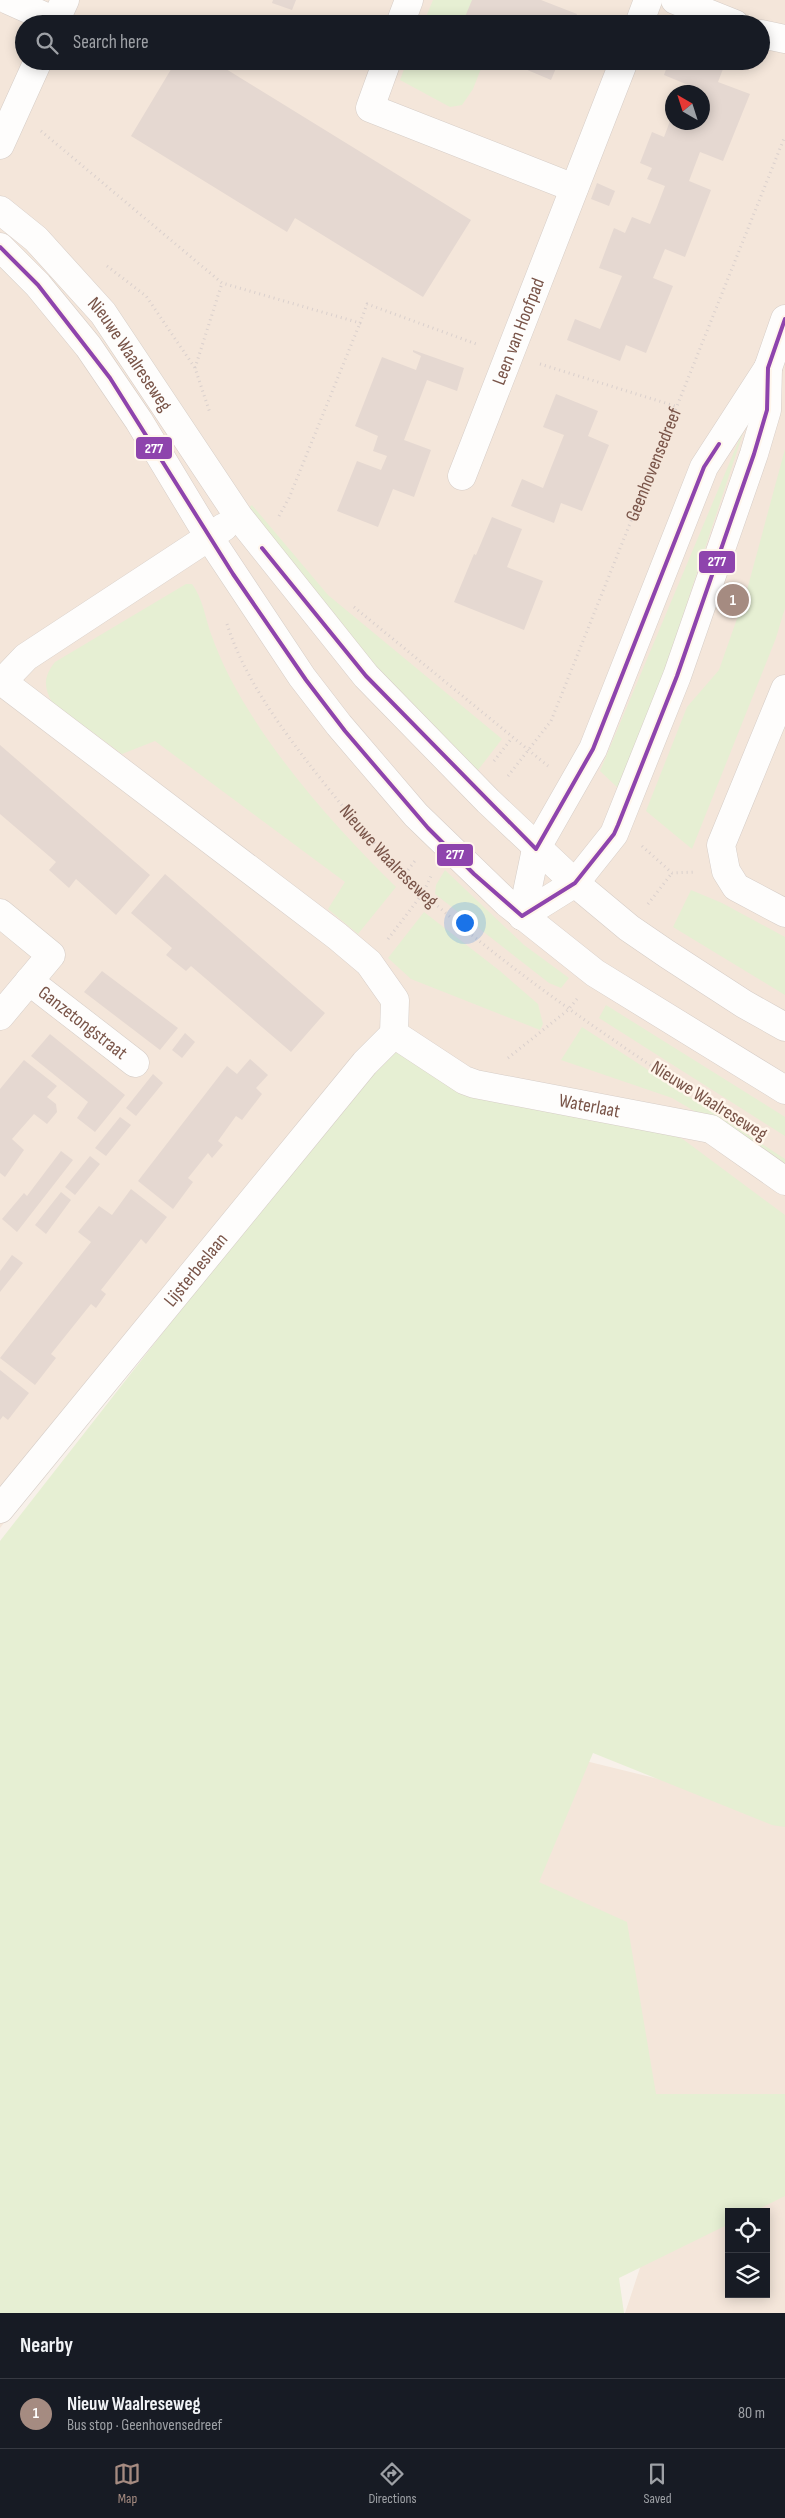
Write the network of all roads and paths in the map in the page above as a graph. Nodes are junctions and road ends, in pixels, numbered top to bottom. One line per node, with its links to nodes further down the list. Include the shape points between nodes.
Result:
1 (8, 0): 5 (street)
2 (409, 0): 6 (street)
3 (648, 0): 7 (street)
4 (675, 0): 8 (street)
5 (58, 15)
6 (403, 15)
7 (642, 15)
8 (712, 15)
9 (770, 36): 10 (street)
10 (785, 39)
11 (34, 70): 14 (street)
12 (384, 70): 17 (street, via 370,108)
13 (620, 70): 17 (street, Leen van Hoofpad)
14 (16, 110): 16 (street); 20 (path)
15 (785, 136): 26 (path, Geenhovensedreef)
16 (0, 145)
17 (574, 188): 23 (street, Leen van Hoofpad)
18 (0, 210): 28 (street, Nieuwe Waalreseweg, via 36,239 103,313)
19 (0, 247): 30 (street, Nieuwe Waalreseweg, via 38,285 109,375)
20 (222, 283): 22 (path); 24 (path)
21 (785, 319): 25 (street)
22 (360, 323): 23 (path, via 367,304); 29 (path)
23 (509, 355): 26 (path); 27 (street, Leen van Hoofpad)
24 (195, 368)
25 (768, 368): 39 (street, via 704,467 592,749); 41 (street, via 767,410 677,676 614,834)
26 (676, 406): 38 (path, Geenhovensedreef, via 551,721)
27 (462, 476)
28 (239, 517): 30 (street); 39 (street, Nieuwe Waalreseweg, via 366,676)
29 (278, 518)
30 (209, 537): 33 (street, via 26,657); 45 (street, Nieuwe Waalreseweg, via 302,677 339,726 416,815)
31 (351, 604): 35 (path)
32 (225, 618): 42 (path, Nieuwe Waalreseweg, via 235,650 266,704 370,837)
33 (1, 681): 46 (street)
34 (785, 689): 44 (street, via 721,845 726,871 736,887)
35 (506, 733)
36 (512, 738): 37 (path)
37 (489, 767)
38 (504, 781)
39 (536, 849): 41 (street, Nieuwe Waalreseweg); 45 (street)
40 (434, 870): 42 (path)
41 (575, 883): 45 (street); 50 (street, Nieuwe Waalreseweg, via 629,928 744,1004)
42 (423, 893): 46 (path); 48 (path, Nieuwe Waalreseweg)
43 (0, 912): 47 (street, Ganzetongstraat, via 51,955)
44 (785, 913)
45 (522, 916): 54 (street, Nieuwe Waalreseweg, via 595,973)
46 (369, 963): 51 (street, via 395,1000)
47 (29, 981): 49 (street, Ganzetongstraat); 52 (street, Ganzetongstraat)
48 (568, 1010): 53 (path); 55 (path, Nieuwe Waalreseweg)
49 (0, 1016)
50 (785, 1027)
51 (394, 1034): 53 (street, Waterlaat, via 464,1080); 57 (street, Lijsterbeslaan, via 365,1063)
52 (135, 1063)
53 (476, 1084): 56 (street, Waterlaat, via 711,1129)
54 (785, 1090)
55 (694, 1095)
56 (785, 1180)
57 (0, 1509)

